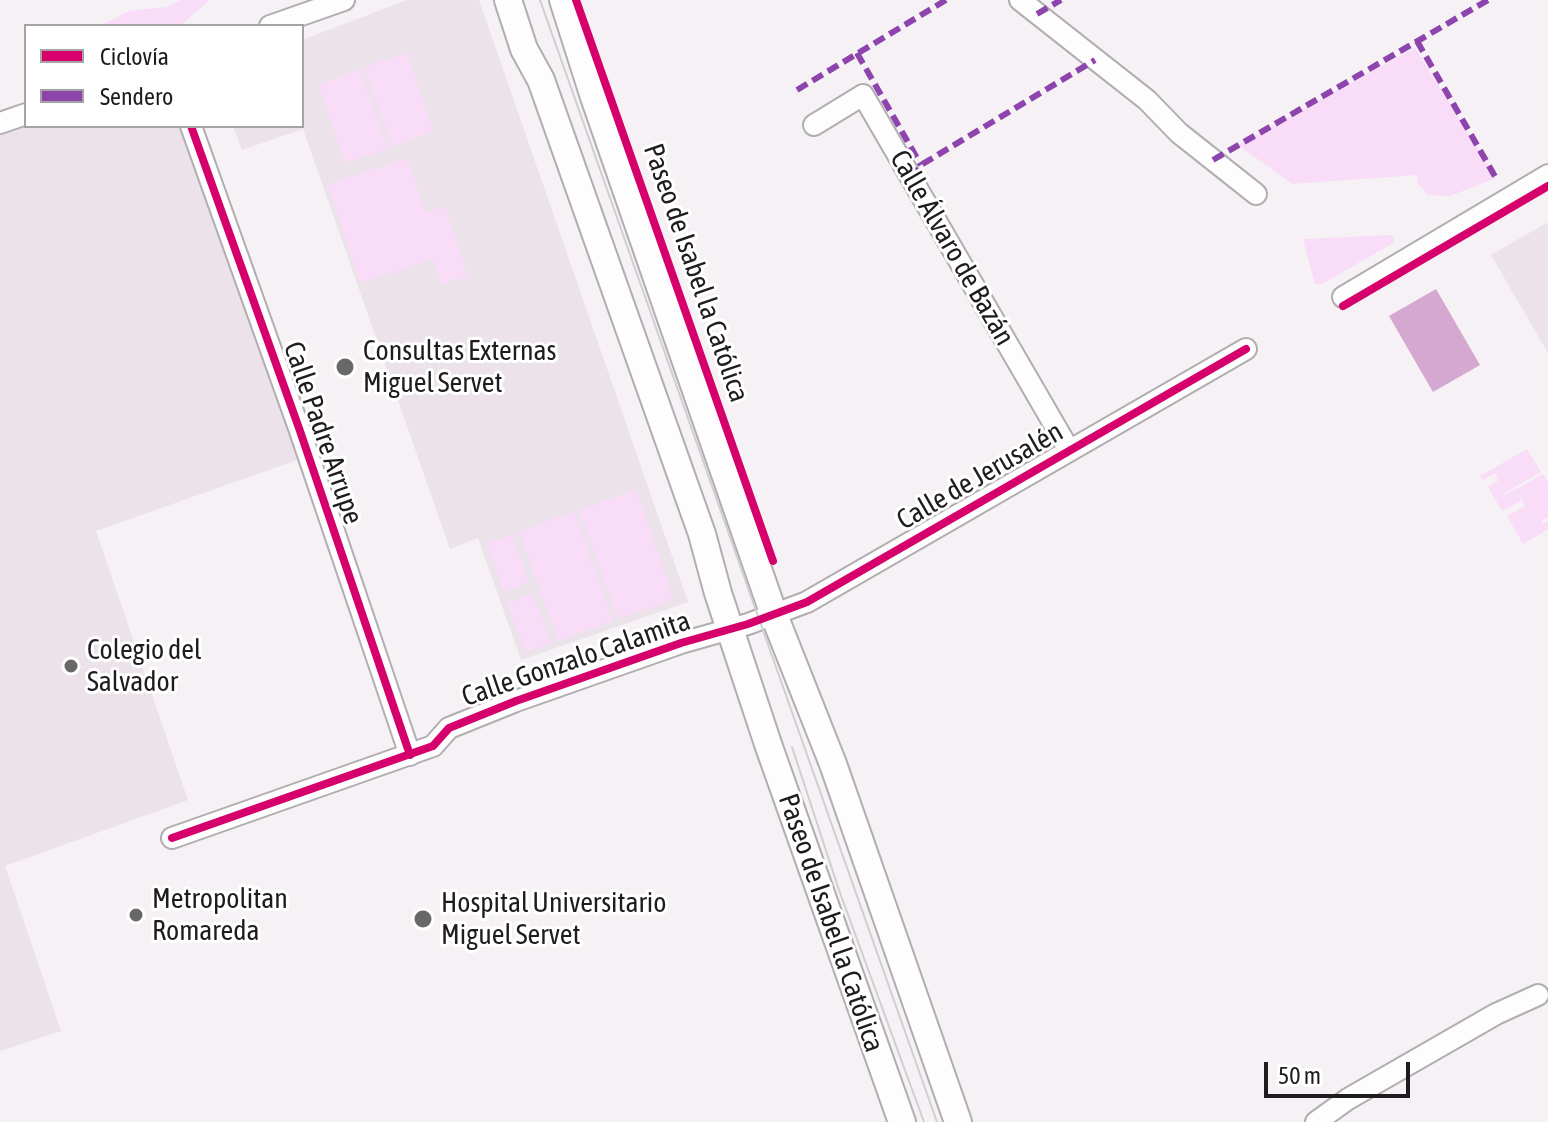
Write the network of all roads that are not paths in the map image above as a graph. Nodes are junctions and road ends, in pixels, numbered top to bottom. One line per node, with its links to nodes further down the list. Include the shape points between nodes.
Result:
1 (344, 0): 5 (street)
2 (508, 0): 16 (main road, Paseo de Isabel la Católica, via 702,534)
3 (563, 0): 15 (main road, Paseo de Isabel la Católica)
4 (1020, 0): 11 (street)
5 (276, 24)
6 (24, 115): 7 (street)
7 (0, 123)
8 (814, 125): 14 (street, Calle Álvaro de Bazán, via 863,95)
9 (192, 128): 17 (street, Calle Padre Arrupe)
10 (1548, 175): 12 (street)
11 (1256, 194)
12 (1343, 297)
13 (1246, 349): 14 (street, Calle de Jerusalén)
14 (1069, 450): 15 (street, Calle de Jerusalén, via 807,602)
15 (774, 615): 16 (street, Calle de Jerusalén); 21 (main road, Paseo de Isabel la Católica, via 833,764)
16 (730, 630): 17 (street, Calle Gonzalo Calamita, via 516,701 449,728 433,746); 20 (main road, Paseo de Isabel la Católica)
17 (410, 755): 18 (street, Calle Gonzalo Calamita)
18 (172, 838)
19 (1538, 995): 22 (street, via 1348,1099)
20 (902, 1122)
21 (958, 1122)
22 (1316, 1122)

